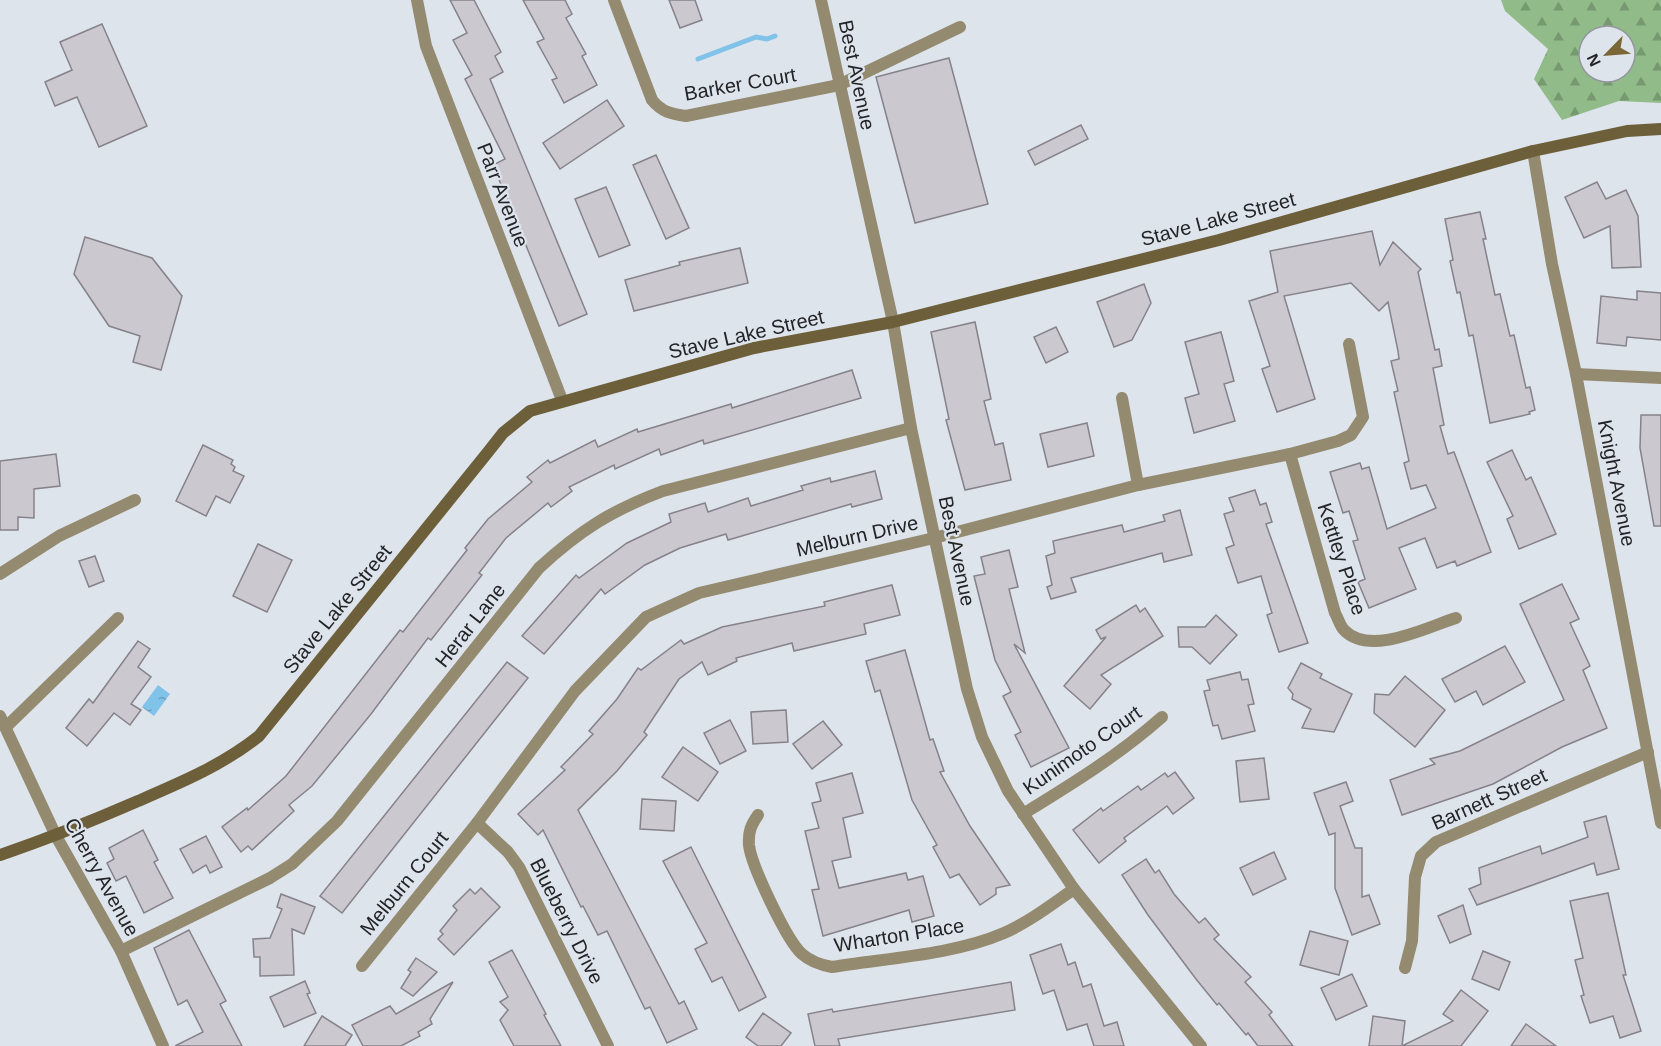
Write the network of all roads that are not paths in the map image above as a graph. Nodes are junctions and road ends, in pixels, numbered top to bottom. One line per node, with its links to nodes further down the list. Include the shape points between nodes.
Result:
1 (417, 0): 13 (street, Parr Avenue, via 426,46)
2 (614, 0): 5 (street, Barker Court, via 652,100 670,114 686,116)
3 (821, 0): 5 (street, Best Avenue)
4 (960, 27): 5 (street, Barker Court)
5 (839, 85): 8 (street, Best Avenue)
6 (1661, 129): 7 (main road, Stave Lake Street)
7 (1533, 151): 8 (main road, Stave Lake Street, via 1219,240); 10 (street, Knight Avenue)
8 (893, 322): 13 (main road, Stave Lake Street, via 754,348); 14 (street, Best Avenue)
9 (1349, 344): 15 (street, Melburn Drive, via 1363,417 1351,435)
10 (1576, 374): 11 (street); 25 (street, Knight Avenue)
11 (1661, 378)
12 (1122, 398): 16 (street)
13 (562, 400): 30 (main road, Stave Lake Street, via 530,411 503,434 260,736 191,778)
14 (911, 428): 18 (street, Best Avenue); 33 (street, Herar Lane, via 663,491 596,521 539,568 338,821 308,849 270,878)
15 (1290, 454): 16 (street, Melburn Drive); 21 (street, Kettley Place, via 1335,613 1343,629 1369,642)
16 (1138, 485): 18 (street, Melburn Drive)
17 (135, 500): 19 (street, via 59,536)
18 (934, 538): 26 (street, Best Avenue, via 967,689 982,737); 28 (street, Melburn Drive, via 699,593 646,617 575,691)
19 (0, 574)
20 (118, 618): 24 (street)
21 (1456, 618)
22 (0, 716): 24 (street, Cherry Avenue)
23 (1162, 717): 26 (street, Kunimoto Court, via 1084,777)
24 (6, 728): 30 (street, Cherry Avenue)
25 (1648, 752): 29 (street, Knight Avenue); 35 (street, Barnett Street, via 1436,842 1421,856 1412,941)
26 (1023, 814): 32 (street, Best Avenue)
27 (758, 815): 32 (street, Wharton Place, via 749,828 749,847 783,926 801,954 832,968 972,944 1031,919)
28 (477, 823): 34 (street, Melburn Court); 37 (street, Blueberry Drive, via 519,867)
29 (1661, 823)
30 (56, 836): 31 (main road, Stave Lake Street); 33 (street, Cherry Avenue)
31 (0, 855)
32 (1074, 889): 38 (street, Best Avenue)
33 (121, 951): 36 (street, Cherry Avenue)
34 (362, 966)
35 (1405, 968)
36 (163, 1046)
37 (608, 1046)
38 (1201, 1046)

